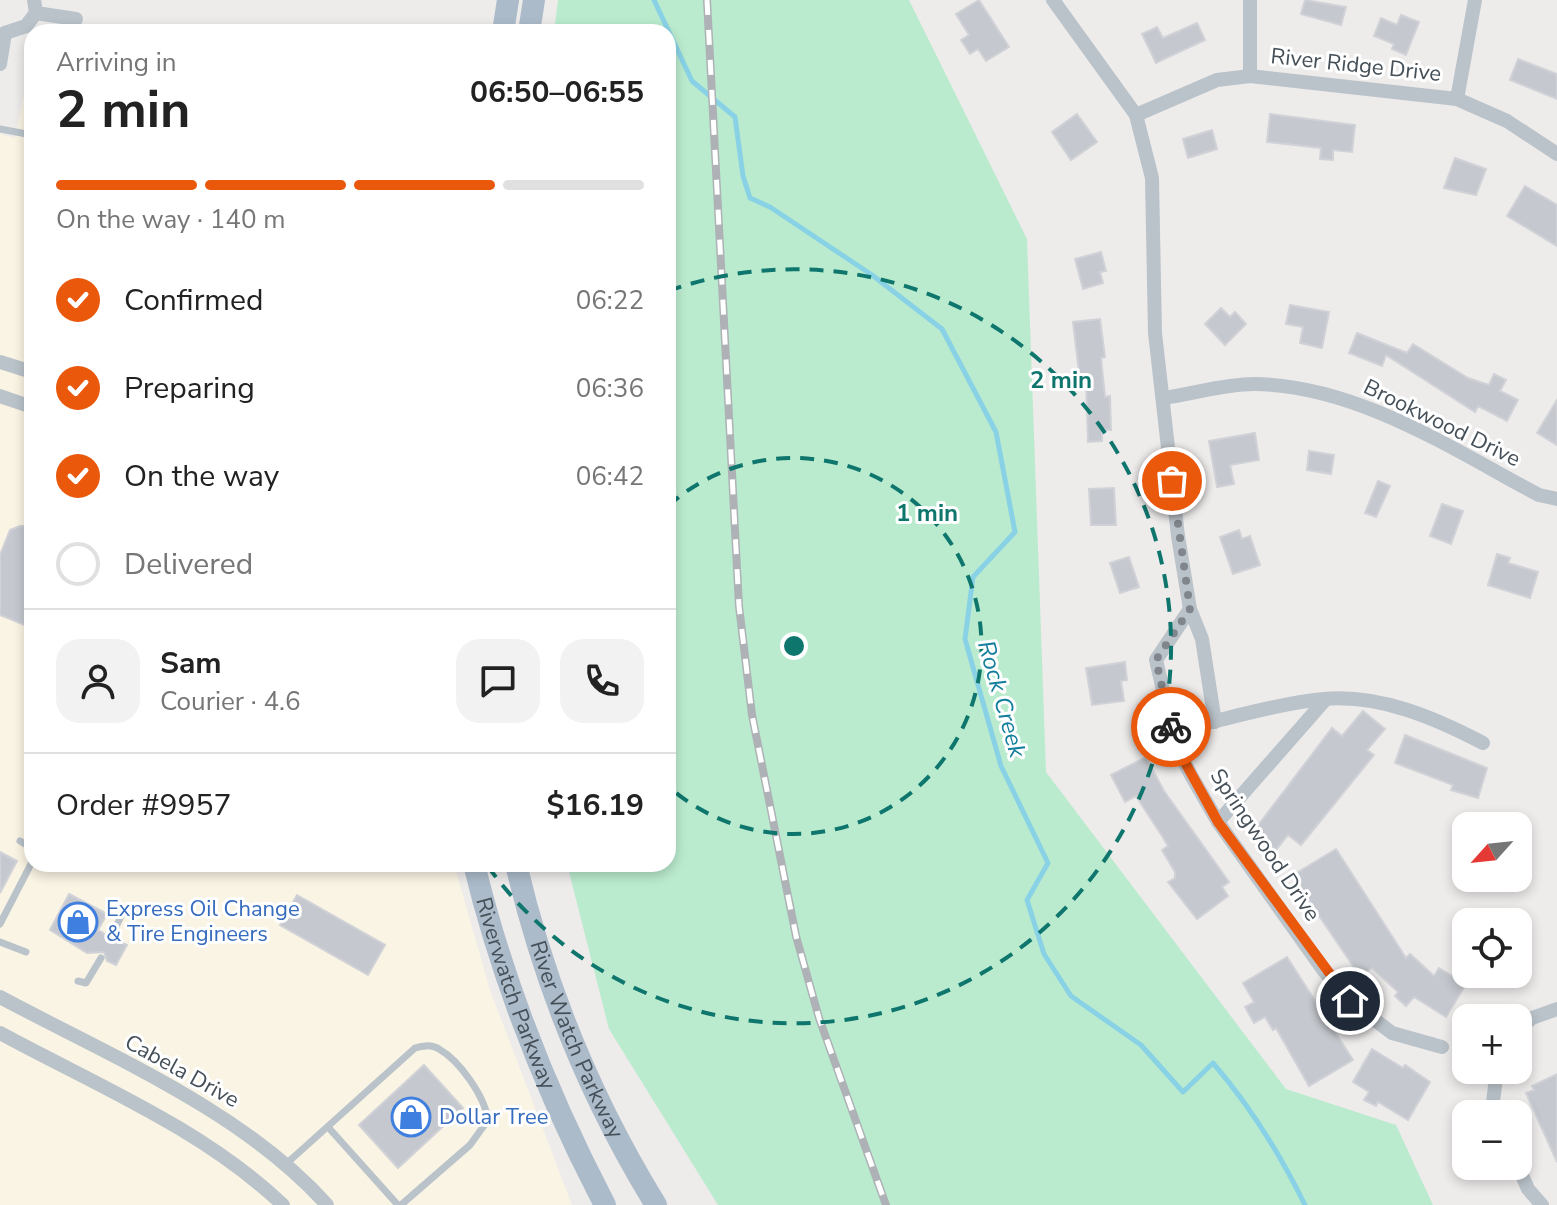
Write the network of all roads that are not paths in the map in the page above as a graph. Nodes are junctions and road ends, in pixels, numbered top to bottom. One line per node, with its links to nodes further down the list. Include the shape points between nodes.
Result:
1 (508, 0): 8 (main road)
2 (534, 0): 9 (main road)
3 (1053, 0): 15 (street)
4 (1250, 0): 13 (street, River Ridge Drive)
5 (1475, 0): 14 (street, River Ridge Drive)
6 (35, 6): 7 (street)
7 (76, 19)
8 (504, 24)
9 (530, 24)
10 (24, 26): 11 (street)
11 (2, 30): 12 (street)
12 (0, 64)
13 (1250, 76): 14 (street, River Ridge Drive); 15 (street, River Ridge Drive, via 1217,80)
14 (1457, 99): 18 (street, River Ridge Drive, via 1507,121)
15 (1136, 115): 22 (street, via 1152,178 1155,333)
16 (0, 129): 17 (lane)
17 (24, 134)
18 (1557, 154)
19 (0, 362): 20 (street)
20 (24, 370)
21 (0, 396): 23 (street)
22 (1163, 398): 24 (street, Brookwood Drive, via 1254,384 1333,396 1418,430 1539,495); 25 (street)
23 (24, 404)
24 (1557, 499)
25 (1190, 609): 27 (street, via 1202,639); 28 (street, Springwood Drive, via 1156,660)
26 (1326, 699): 27 (street); 29 (street, via 1379,703 1432,717); 30 (street)
27 (1215, 722): 28 (street)
28 (1172, 731): 30 (street, Springwood Drive)
29 (1483, 743)
30 (1218, 822): 47 (street, Springwood Drive, via 1350,1001 1392,1033)
31 (20, 841): 32 (lane)
32 (24, 843)
33 (27, 872): 37 (lane)
34 (476, 872): 54 (main road, Riverwatch Parkway, via 524,1027)
35 (519, 872): 55 (main road, River Watch Parkway, via 578,1056 620,1146)
36 (124, 910): 38 (lane)
37 (0, 924)
38 (111, 937)
39 (0, 942): 40 (lane)
40 (26, 952)
41 (101, 958): 42 (lane, via 86,983)
42 (78, 981)
43 (0, 997): 49 (street, Cabela Drive, via 225,1120)
44 (1557, 1009): 45 (street)
45 (1532, 1018)
46 (0, 1033): 51 (street, via 198,1140)
47 (1442, 1047)
48 (328, 1127): 49 (lane); 53 (lane); 53 (lane, via 415,1048 428,1045 440,1049 482,1095 488,1120 470,1145)
49 (286, 1165): 52 (street, Cabela Drive)
50 (1524, 1180): 56 (street)
51 (283, 1205)
52 (327, 1205)
53 (399, 1205)
54 (605, 1205)
55 (656, 1205)
56 (1542, 1205)

